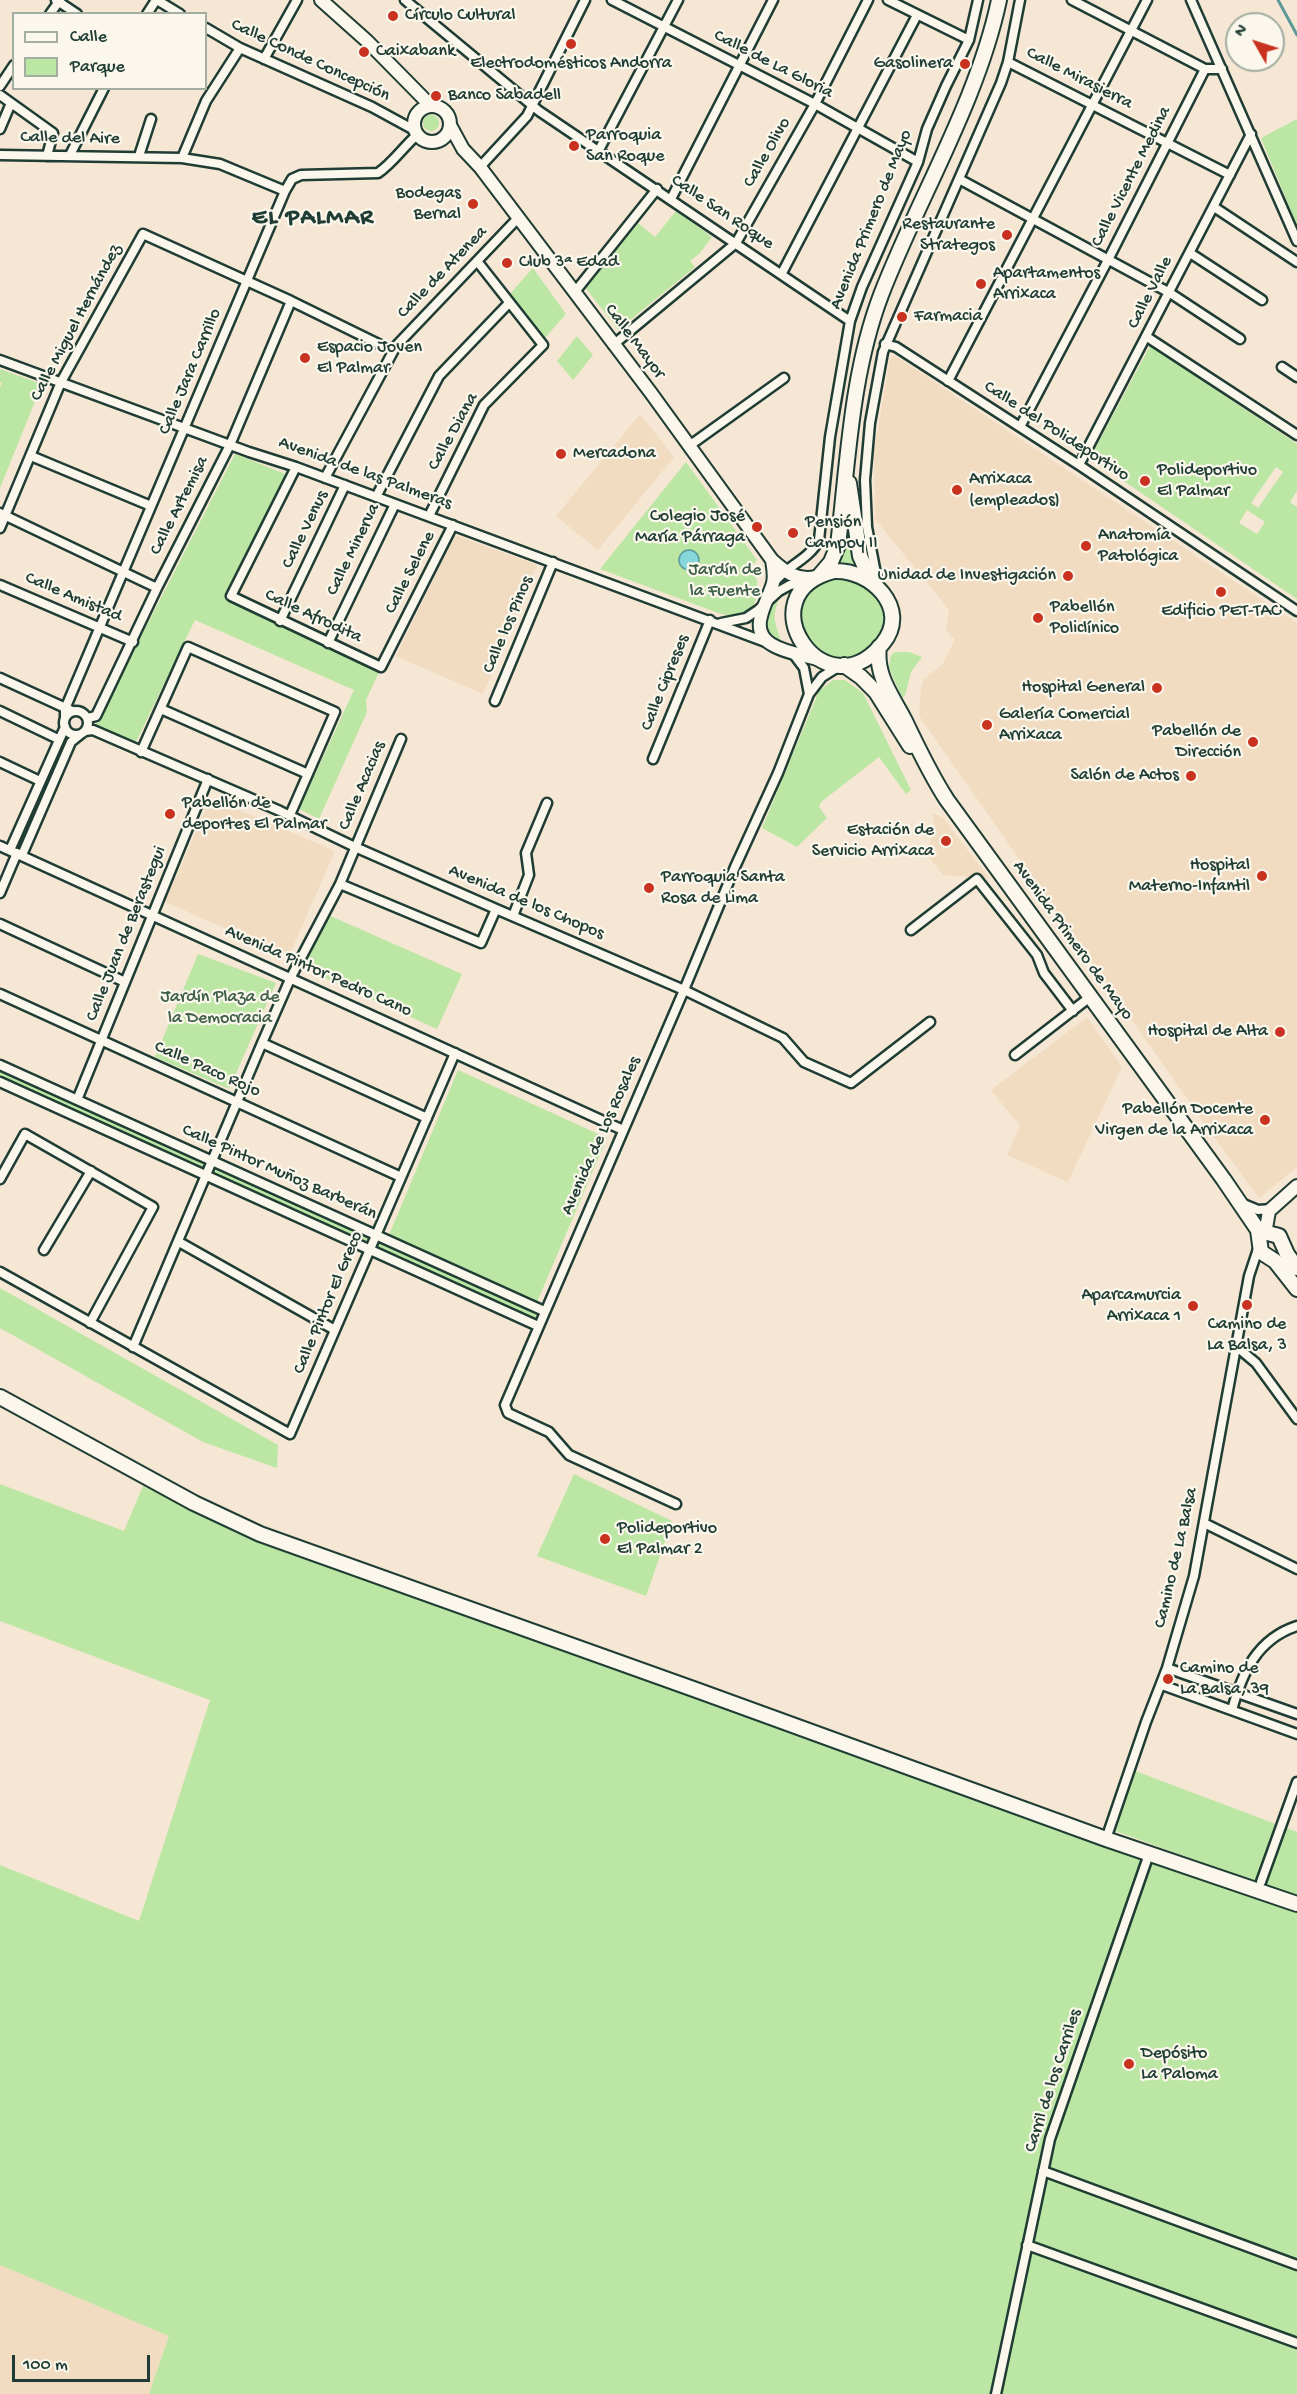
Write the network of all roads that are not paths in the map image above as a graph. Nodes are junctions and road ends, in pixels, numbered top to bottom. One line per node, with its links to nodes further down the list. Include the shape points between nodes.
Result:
1 (156, 0): 19 (street)
2 (297, 0): 26 (street)
3 (321, 0): 33 (street)
4 (405, 0): 40 (street, Calle San Roque)
5 (585, 0): 40 (street)
6 (612, 0): 21 (street, Calle de La Gloria)
7 (678, 0): 21 (street)
8 (773, 0): 28 (street)
9 (868, 0): 37 (street, Calle Olivo)
10 (888, 0): 20 (street)
11 (978, 0): 24 (street, Avenida Primero de Mayo)
12 (999, 0): 98 (main road, Avenida Primero de Mayo, via 978,70 871,323 857,387)
13 (1020, 0): 27 (street)
14 (1072, 0): 23 (street)
15 (1147, 0): 23 (street)
16 (1191, 0): 31 (street)
17 (59, 1): 18 (street)
18 (73, 12)
19 (177, 12)
20 (917, 15): 24 (street); 44 (street)
21 (664, 28): 28 (street, Calle de La Gloria); 50 (street)
22 (207, 29): 25 (street, Calle Conde Concepción)
23 (1131, 30): 30 (street); 38 (street)
24 (969, 40): 56 (street, Avenida Primero de Mayo, via 927,129)
25 (240, 48): 26 (street, Calle Conde Concepción); 55 (street, via 206,101)
26 (264, 59): 42 (street, Calle Conde Concepción, via 400,123)
27 (1008, 62): 38 (street, Calle Mirasierra); 59 (street)
28 (740, 65): 37 (street, Calle de La Gloria); 62 (street)
29 (12, 68): 32 (street)
30 (1205, 69): 31 (street); 48 (street, Calle Vicente Medina)
31 (1222, 69): 46 (street)
32 (2, 80)
33 (416, 89): 39 (street); 42 (street)
34 (103, 90): 52 (street)
35 (0, 95): 36 (street)
36 (11, 103): 45 (street); 53 (street, via 53,133)
37 (815, 104): 44 (street, Calle de La Gloria); 67 (street, Calle Olivo)
38 (1092, 104): 48 (street, Calle Mirasierra); 65 (street)
39 (431, 106): 42 (street); 43 (street, via 447,112)
40 (532, 106): 50 (street, Calle San Roque); 57 (street)
41 (151, 119): 54 (street, Calle del Aire)
42 (417, 124): 47 (street, via 428,141); 61 (street, Calle Jara Carrillo, via 405,145 378,173 301,174 292,179)
43 (450, 125): 47 (street); 49 (street, Calle Mayor)
44 (857, 128): 56 (street, Calle de La Gloria); 72 (street)
45 (0, 129)
46 (1251, 134): 58 (street, Calle Valle); 66 (street)
47 (439, 140): 49 (street, Calle Mayor)
48 (1168, 143): 58 (street, Calle Mirasierra); 69 (street, Calle Vicente Medina)
49 (463, 149): 57 (street, Calle Mayor)
50 (599, 150): 60 (street, Calle San Roque)
51 (0, 155): 53 (street, Calle del Aire)
52 (70, 155): 53 (street, Calle del Aire); 54 (street, Calle del Aire)
53 (47, 156)
54 (139, 156): 55 (street, Calle del Aire)
55 (182, 158): 61 (street, Calle del Aire, via 220,164)
56 (918, 162): 79 (street, Avenida Primero de Mayo)
57 (480, 167): 64 (street, Calle Mayor)
58 (1230, 176): 63 (street, Calle Valle)
59 (959, 179): 65 (street); 82 (street)
60 (657, 189): 62 (street, Calle San Roque); 74 (street)
61 (285, 191): 73 (street, Calle Jara Carrillo)
62 (671, 199): 67 (street, Calle San Roque)
63 (1214, 207): 68 (street, Calle Valle); 71 (street)
64 (518, 218): 70 (street, Calle de Atenea); 74 (street, Calle Mayor)
65 (1032, 218): 69 (street); 89 (street)
66 (1297, 241)
67 (736, 243): 72 (street, Calle San Roque); 83 (street, Calle Olivo)
68 (1190, 253): 75 (street, Calle Valle); 76 (street)
69 (1108, 260): 75 (street); 91 (street, Calle Vicente Medina)
70 (477, 261): 78 (street); 84 (street, Calle de Atenea)
71 (1297, 262)
72 (782, 273): 79 (street, Calle San Roque)
73 (247, 283): 77 (street); 90 (street, Calle Miguel Hernández, via 143,234); 92 (street, Calle Jara Carrillo)
74 (574, 293): 83 (street, Calle Mayor)
75 (1170, 293): 80 (street, Calle Valle); 81 (street)
76 (1262, 300)
77 (291, 301): 84 (street); 94 (street, Calle Artemisa)
78 (509, 303): 102 (street, via 439,376); 106 (street, Calle Diana, via 543,345 484,405)
79 (850, 321): 112 (street, Avenida Primero de Mayo, via 827,457 821,534 811,553)
80 (1147, 337): 93 (street); 97 (street, Calle Valle)
81 (1240, 339)
82 (885, 344): 89 (street, Calle del Polideportivo); 116 (street, via 865,480)
83 (613, 345): 95 (street, Calle Mayor)
84 (393, 351): 100 (street, Calle de Atenea)
85 (0, 360): 90 (street, Avenida de las Palmeras)
86 (1281, 367): 87 (street)
87 (1297, 377)
88 (784, 378): 95 (street)
89 (948, 381): 91 (street, Calle del Polideportivo)
90 (61, 382): 92 (street, Avenida de las Palmeras); 96 (street, Calle Miguel Hernández)
91 (1020, 427): 97 (street, Calle del Polideportivo)
92 (184, 428): 94 (street, Avenida de las Palmeras); 104 (street, Calle Jara Carrillo)
93 (1297, 435)
94 (230, 445): 99 (street, Avenida de las Palmeras); 117 (street, Calle Artemisa)
95 (689, 446): 109 (street, Calle Mayor)
96 (31, 456): 104 (street); 105 (street, Calle Miguel Hernández)
97 (1079, 465): 119 (street, Calle del Polideportivo)
98 (847, 466): 113 (main road, Avenida Primero de Mayo, via 838,545 831,562); 116 (main road, Avenida Primero de Mayo, via 860,556)
99 (296, 467): 100 (street, Avenida de las Palmeras); 120 (street, Calle Afrodita, via 231,596)
100 (325, 478): 101 (street, Avenida de las Palmeras)
101 (345, 485): 102 (street, Avenida de las Palmeras); 120 (street, Calle Venus)
102 (376, 497): 103 (street, Avenida de las Palmeras)
103 (395, 504): 106 (street, Avenida de las Palmeras); 124 (street, Calle Minerva)
104 (151, 506): 111 (street, Calle Jara Carrillo)
105 (3, 514): 108 (street, Calle Miguel Hernández); 111 (street)
106 (429, 516): 107 (street, Avenida de las Palmeras)
107 (453, 525): 110 (street, Avenida de las Palmeras); 130 (street, Calle Selene)
108 (0, 528)
109 (772, 560): 112 (street, Calle Mayor); 114 (street)
110 (553, 562): 121 (street, Avenida de las Palmeras); 133 (street, Calle los Pinos)
111 (124, 571): 117 (street); 122 (street, Calle Jara Carrillo)
112 (784, 571): 113 (street, via 800,578); 114 (street, Avenida Primero de Mayo)
113 (816, 578): 116 (main road, via 846,570); 118 (street, via 785,587); 128 (main road, via 797,600 794,625 803,646)
114 (773, 584): 118 (street)
115 (0, 585): 122 (street, Calle Amistad)
116 (876, 586): 126 (main road, via 889,603 892,618 889,633)
117 (157, 588): 123 (street, Calle Artemisa)
118 (765, 604): 121 (street, via 746,618); 125 (street, via 760,625)
119 (1297, 611)
120 (280, 621): 124 (street, Calle Afrodita)
121 (714, 622): 125 (street, Avenida de las Palmeras); 141 (street, Calle Cipreses)
122 (100, 628): 123 (street, Calle Amistad); 136 (street, Calle Jara Carrillo)
123 (133, 642): 137 (street, Calle Artemisa)
124 (328, 643): 130 (street, Calle Afrodita)
125 (771, 644): 127 (street, Avenida de las Palmeras)
126 (879, 647): 129 (main road, via 861,660); 142 (main road, Avenida Primero de Mayo, via 882,676)
127 (792, 652): 128 (street, Avenida de las Palmeras); 132 (street, via 804,668)
128 (822, 661): 129 (main road)
129 (843, 665): 132 (street, Avenida de Los Rosales, via 822,677); 142 (main road, Avenida Primero de Mayo, via 876,692 899,732)
130 (381, 668)
131 (1, 680): 136 (street)
132 (809, 694): 161 (street, Avenida de Los Rosales)
133 (495, 701)
134 (161, 709): 140 (street); 144 (street); 144 (street, via 188,648 335,712)
135 (0, 711): 138 (street)
136 (67, 716): 137 (street, via 82,711); 137 (street, via 71,734); 138 (street, Calle Jara Carrillo)
137 (87, 727): 140 (street, Avenida de los Chopos); 151 (street, Calle Artemisa, via 71,742)
138 (58, 739): 146 (street, Calle Jara Carrillo)
139 (401, 739): 150 (street, Calle Acacias)
140 (141, 752): 145 (street, Avenida de los Chopos)
141 (653, 759)
142 (923, 761): 163 (main road, Avenida Primero de Mayo, via 969,833)
143 (0, 762): 146 (street)
144 (308, 774): 148 (street)
145 (208, 779): 148 (street, Avenida de los Chopos); 155 (street, Calle Juan de Berastegui)
146 (40, 781): 151 (street, Calle Jara Carrillo)
147 (547, 803): 156 (street, via 526,853 529,875)
148 (290, 815): 150 (street, Avenida de los Chopos)
149 (0, 846): 151 (street, Avenida Pintor Pedro Cano)
150 (355, 847): 152 (street, Calle Acacias); 154 (street, Avenida de los Chopos)
151 (16, 853): 153 (street); 155 (street, Avenida Pintor Pedro Cano)
152 (340, 884): 154 (street, via 481,943); 159 (street, Calle Acacias)
153 (0, 893)
154 (495, 909): 156 (street, Avenida de los Chopos)
155 (151, 915): 159 (street, Avenida Pintor Pedro Cano); 160 (street, Calle Juan de Berastegui)
156 (513, 916): 161 (street, Avenida de los Chopos)
157 (0, 924): 160 (street)
158 (911, 930): 164 (street, via 977,879 1037,955 1044,973)
159 (291, 977): 167 (street, Calle Acacias); 168 (street, Avenida Pintor Pedro Cano)
160 (125, 982): 166 (street, Calle Juan de Berastegui)
161 (684, 990): 165 (street, Avenida de los Chopos, via 783,1038 804,1062 851,1083); 175 (street, Avenida de Los Rosales)
162 (0, 994): 166 (street, Calle Paco Rojo)
163 (1090, 997): 164 (street); 182 (main road, Avenida Primero de Mayo)
164 (1073, 1011): 169 (street)
165 (930, 1022)
166 (102, 1041): 172 (street, Calle Juan de Berastegui); 173 (street, Calle Paco Rojo)
167 (262, 1043): 173 (street, Calle Acacias); 174 (street)
168 (455, 1053): 174 (street, Calle Pintor El Greco); 175 (street, Avenida Pintor Pedro Cano)
169 (1015, 1055)
170 (0, 1065): 172 (street, Calle Pintor Muñoz Barberán)
171 (0, 1082): 178 (street, Calle Pintor Muñoz Barberán)
172 (77, 1100): 176 (street, Calle Pintor Muñoz Barberán)
173 (238, 1101): 176 (street, Calle Acacias); 179 (street, Calle Paco Rojo)
174 (427, 1118): 179 (street, Calle Pintor El Greco)
175 (623, 1130): 191 (street, Avenida de Los Rosales)
176 (212, 1160): 178 (street, Calle Acacias); 183 (street, Calle Pintor Muñoz Barberán)
177 (91, 1171): 180 (street, via 25,1134); 186 (street); 192 (street, via 153,1207)
178 (205, 1175): 185 (street, Calle Acacias); 187 (street, Calle Pintor Muñoz Barberán)
179 (401, 1177): 183 (street, Calle Pintor El Greco)
180 (0, 1179)
181 (1297, 1186): 184 (street)
182 (1237, 1200): 184 (main road, Avenida Primero de Mayo); 184 (street, via 1253,1208)
183 (376, 1235): 187 (street, Calle Pintor El Greco); 191 (street, Calle Pintor Muñoz Barberán)
184 (1268, 1236): 188 (main road); 190 (main road); 196 (street, Camino de La Balsa, via 1249,1276)
185 (179, 1242): 194 (street); 195 (street, Calle Acacias)
186 (44, 1250)
187 (370, 1250): 193 (street, Calle Pintor Muñoz Barberán); 194 (street, Calle Pintor El Greco)
188 (1297, 1268)
189 (0, 1272): 192 (street)
190 (1297, 1289)
191 (544, 1311): 193 (street, Avenida de Los Rosales)
192 (90, 1323): 195 (street)
193 (538, 1326): 199 (street, Avenida de Los Rosales, via 505,1405 508,1413 549,1432 568,1455)
194 (335, 1330): 195 (street, Calle Pintor El Greco, via 290,1434)
195 (133, 1347)
196 (1237, 1347): 198 (street, via 1256,1363); 200 (street, Camino de La Balsa)
197 (0, 1397): 210 (main road, via 194,1503 260,1534)
198 (1297, 1419)
199 (676, 1504)
200 (1204, 1523): 201 (street); 203 (street, Camino de La Balsa, via 1190,1592)
201 (1297, 1569)
202 (1297, 1626): 205 (street, via 1282,1631 1249,1662)
203 (1167, 1668): 204 (street, Camino de La Balsa); 205 (street)
204 (1162, 1684): 206 (street); 210 (street, Camino de La Balsa)
205 (1237, 1692): 206 (street); 207 (street)
206 (1232, 1710): 208 (street)
207 (1297, 1714)
208 (1297, 1734)
209 (1297, 1782): 212 (street)
210 (1106, 1839): 211 (main road)
211 (1149, 1854): 213 (main road); 214 (street, Carril de los Carriles, via 1050,2139)
212 (1261, 1882)
213 (1297, 1904)
214 (1043, 2171): 215 (street, Carril de los Carriles); 216 (street)
215 (1027, 2245): 217 (street); 218 (street, Carril de los Carriles)
216 (1297, 2265)
217 (1297, 2343)
218 (996, 2394)

